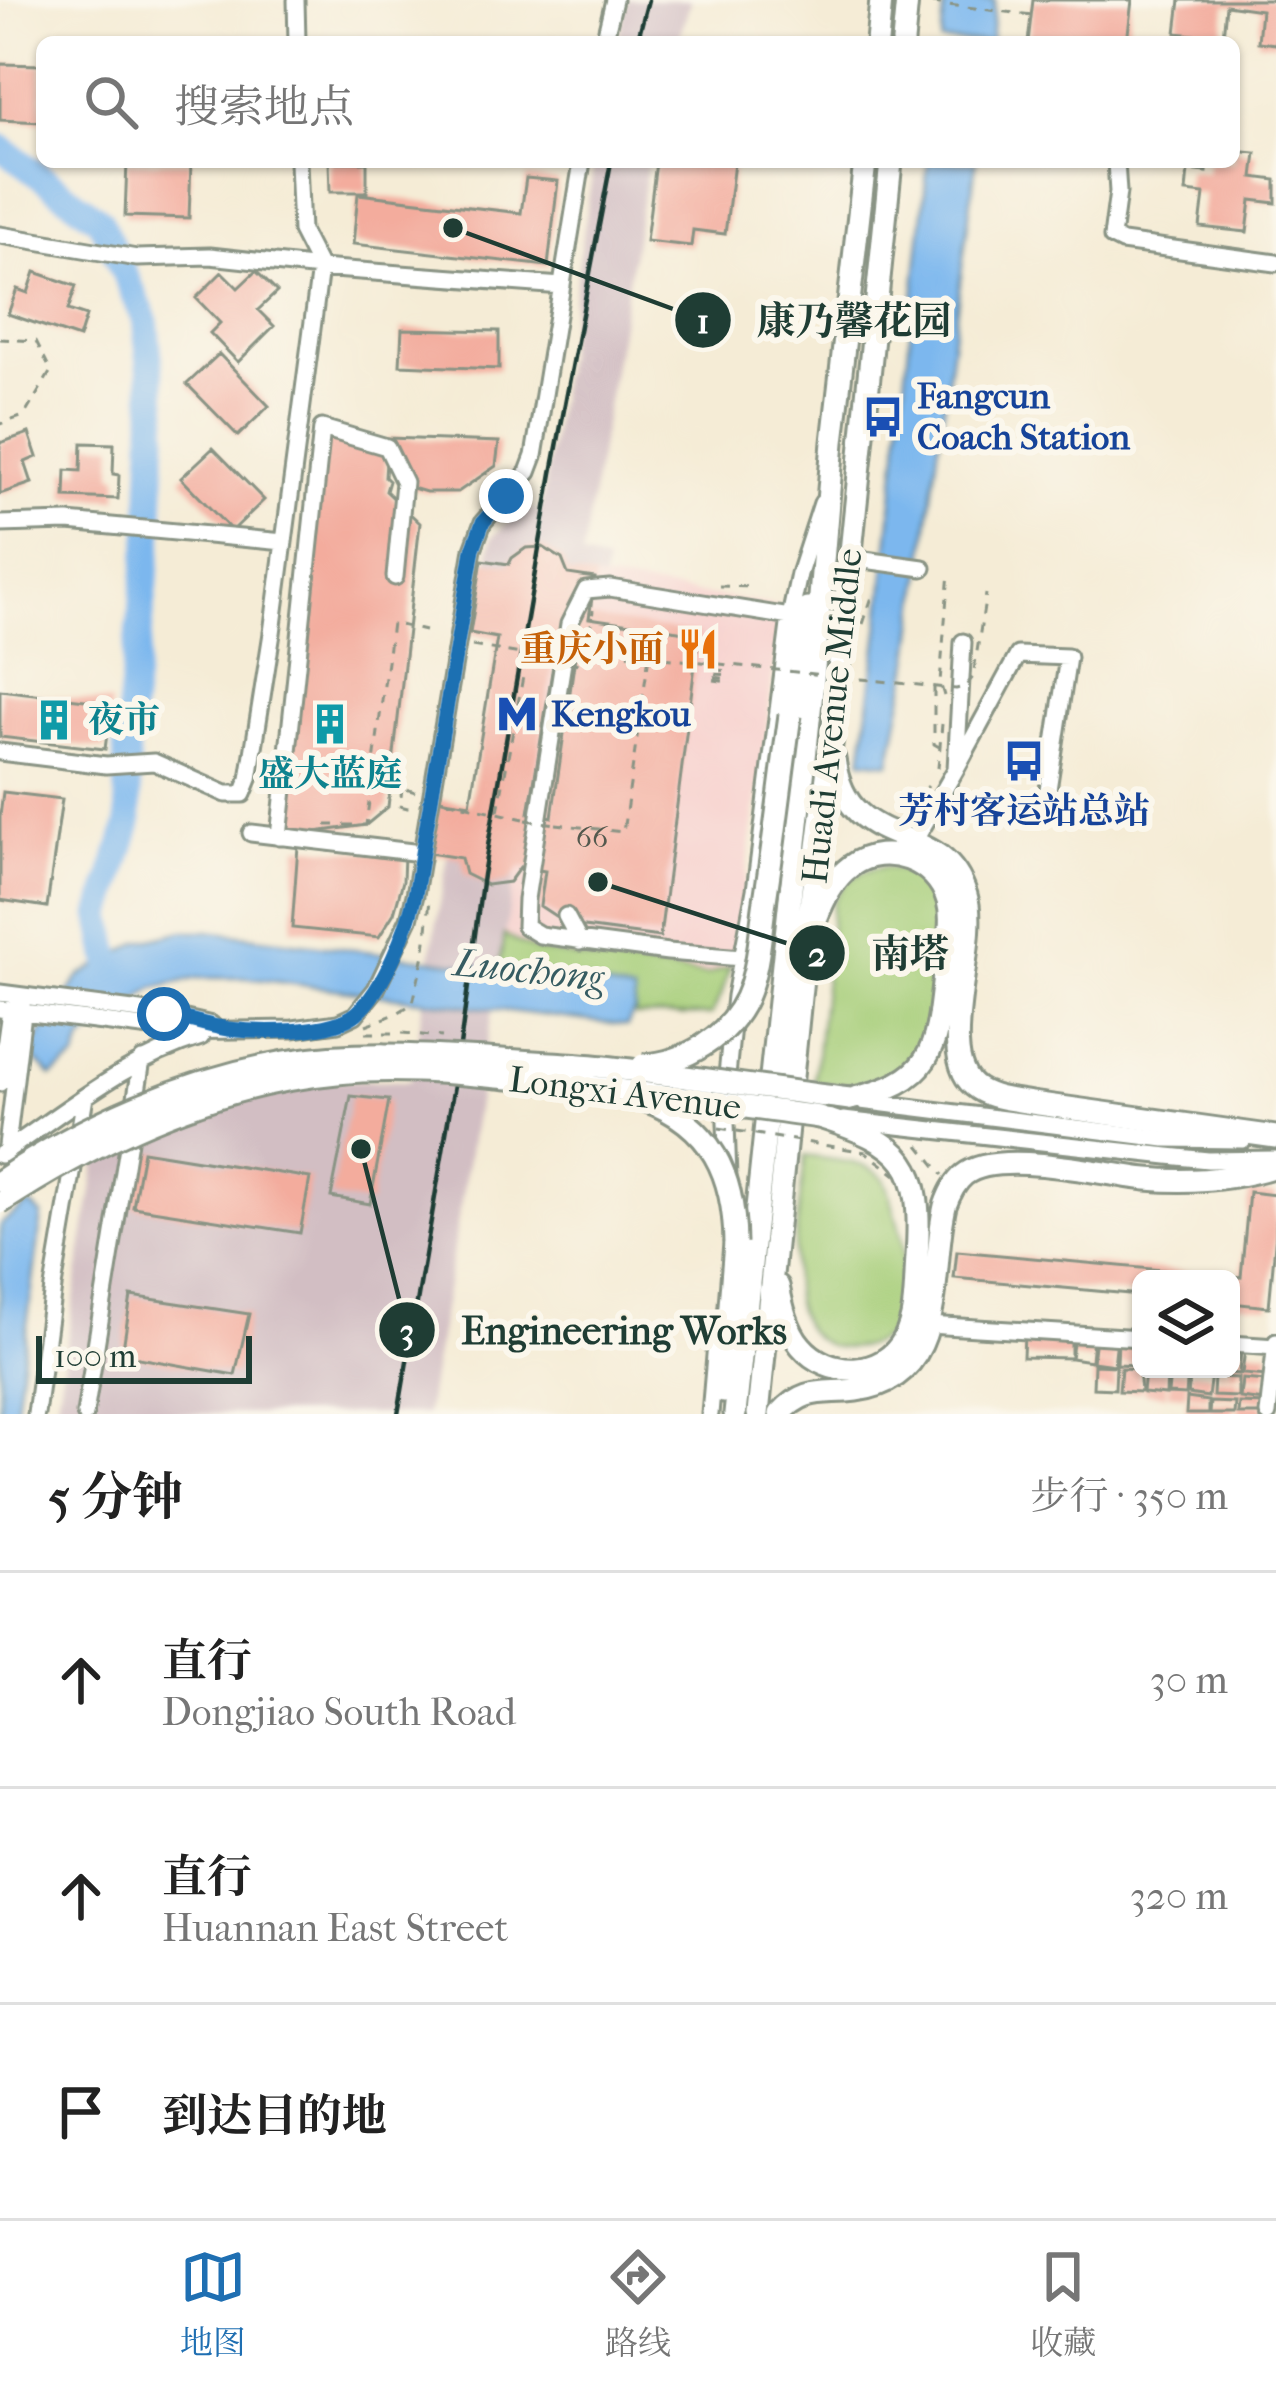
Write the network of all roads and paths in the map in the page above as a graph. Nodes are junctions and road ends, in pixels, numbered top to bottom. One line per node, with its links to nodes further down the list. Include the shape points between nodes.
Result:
1 (296, 0): 7 (street)
2 (614, 0): 8 (street)
3 (881, 0): 9 (main road)
4 (907, 0): 10 (main road)
5 (932, 3): 6 (path)
6 (1032, 15)
7 (297, 36)
8 (605, 36)
9 (878, 36)
10 (904, 36)
11 (298, 168): 18 (street, via 301,231)
12 (581, 168): 19 (street)
13 (864, 168): 22 (main road, Huadi Avenue Middle)
14 (890, 168): 26 (main road, Huadi Avenue Middle)
15 (1116, 168): 17 (street, via 1112,237)
16 (0, 235): 18 (street, via 137,258)
17 (1276, 263)
18 (320, 268): 19 (street); 25 (street)
19 (562, 286): 50 (street, via 534,456 483,522 473,549)
20 (0, 339): 21 (path, via 37,341 51,371 24,416)
21 (0, 424)
22 (833, 442): 23 (main road); 94 (main road, Huadi Avenue Middle)
23 (825, 495): 34 (street); 69 (main road, bridge, via 747,996 718,1035 688,1054)
24 (0, 524): 25 (street, via 68,522)
25 (284, 542): 45 (street, via 243,794 154,762 106,765)
26 (850, 558): 27 (street); 43 (main road, Huadi Avenue Middle)
27 (923, 568)
28 (949, 572): 44 (path)
29 (395, 577): 54 (street, via 399,467 387,447 322,428)
30 (719, 586): 31 (path)
31 (752, 587)
32 (986, 594): 42 (path, bridge, via 973,677 965,687)
33 (594, 603): 38 (path)
34 (790, 617): 60 (street, via 586,590 569,624 525,926); 62 (street)
35 (425, 631): 47 (path, via 392,623)
36 (963, 642): 46 (street)
37 (470, 645): 39 (path)
38 (588, 650): 39 (path, bridge, via 585,665); 40 (path, bridge)
39 (527, 655): 51 (path)
40 (650, 656): 42 (path, bridge); 51 (path, bridge, via 623,832)
41 (730, 677): 41 (path, via 714,675)
42 (934, 688): 44 (path)
43 (832, 737): 55 (main road, via 850,806); 61 (main road, Huadi Avenue Middle)
44 (940, 748): 55 (path, via 938,775)
45 (0, 752)
46 (956, 769): 49 (street, via 1018,655 1068,657); 56 (street)
47 (372, 779): 48 (path, bridge); 52 (path, via 366,825)
48 (402, 788): 50 (path, via 400,806); 51 (path, bridge)
49 (1046, 803)
50 (428, 813): 57 (street)
51 (498, 813)
52 (326, 825)
53 (250, 833): 54 (street)
54 (279, 837): 57 (street)
55 (892, 838): 56 (main road); 61 (main road, via 838,878)
56 (915, 852): 73 (main road, via 949,902 937,1031 916,1072 884,1092); 78 (main road, via 938,854 954,867 968,898 956,1043 975,1088)
57 (422, 853): 66 (street, via 409,919 355,1015 292,1029)
58 (431, 895): 64 (path)
59 (566, 916): 60 (street)
60 (580, 942): 62 (street)
61 (805, 948): 85 (main road, Huadi Avenue Middle)
62 (742, 958): 71 (street)
63 (0, 993): 65 (street)
64 (413, 1003)
65 (13, 1007): 66 (street, via 174,1031); 66 (street, via 57,1000); 70 (street); 79 (street)
66 (226, 1029): 68 (street)
67 (486, 1048): 71 (street)
68 (142, 1060): 72 (street); 91 (street)
69 (599, 1076): 73 (main road, Longxi Avenue, bridge); 74 (main road, Longxi Avenue, bridge); 83 (main road, Longxi Avenue, bridge, via 407,1055 290,1061 160,1096); 84 (main road, Longxi Avenue, bridge, via 338,1072 239,1090 94,1147); 93 (main road, bridge, via 680,1118 708,1145 733,1197)
70 (0, 1083)
71 (725, 1095): 92 (street, via 727,1220)
72 (85, 1097): 79 (street); 90 (street)
73 (850, 1099): 77 (street, Longxi Avenue)
74 (819, 1117): 77 (street, Longxi Avenue); 85 (main road, via 884,1142 916,1184 914,1303 905,1338 866,1367 832,1368 791,1333)
75 (719, 1128): 81 (path, bridge, via 866,1152)
76 (910, 1134): 82 (path)
77 (1073, 1137): 78 (street, Longxi Avenue); 80 (street, Longxi Avenue)
78 (1276, 1139)
79 (3, 1153): 84 (street)
80 (1276, 1163): 86 (main road, via 1205,1179 1020,1162 966,1172 945,1206)
81 (896, 1175)
82 (944, 1176)
83 (0, 1181)
84 (0, 1207)
85 (773, 1262): 95 (main road, Huadi Avenue Middle)
86 (928, 1325): 87 (street); 96 (main road, via 916,1358 894,1377 856,1390 818,1390)
87 (1132, 1337)
88 (1240, 1344): 89 (street)
89 (1275, 1345): 97 (street)
90 (36, 1414)
91 (85, 1414)
92 (710, 1414)
93 (721, 1414)
94 (735, 1414)
95 (758, 1414)
96 (780, 1414)
97 (1268, 1414)

